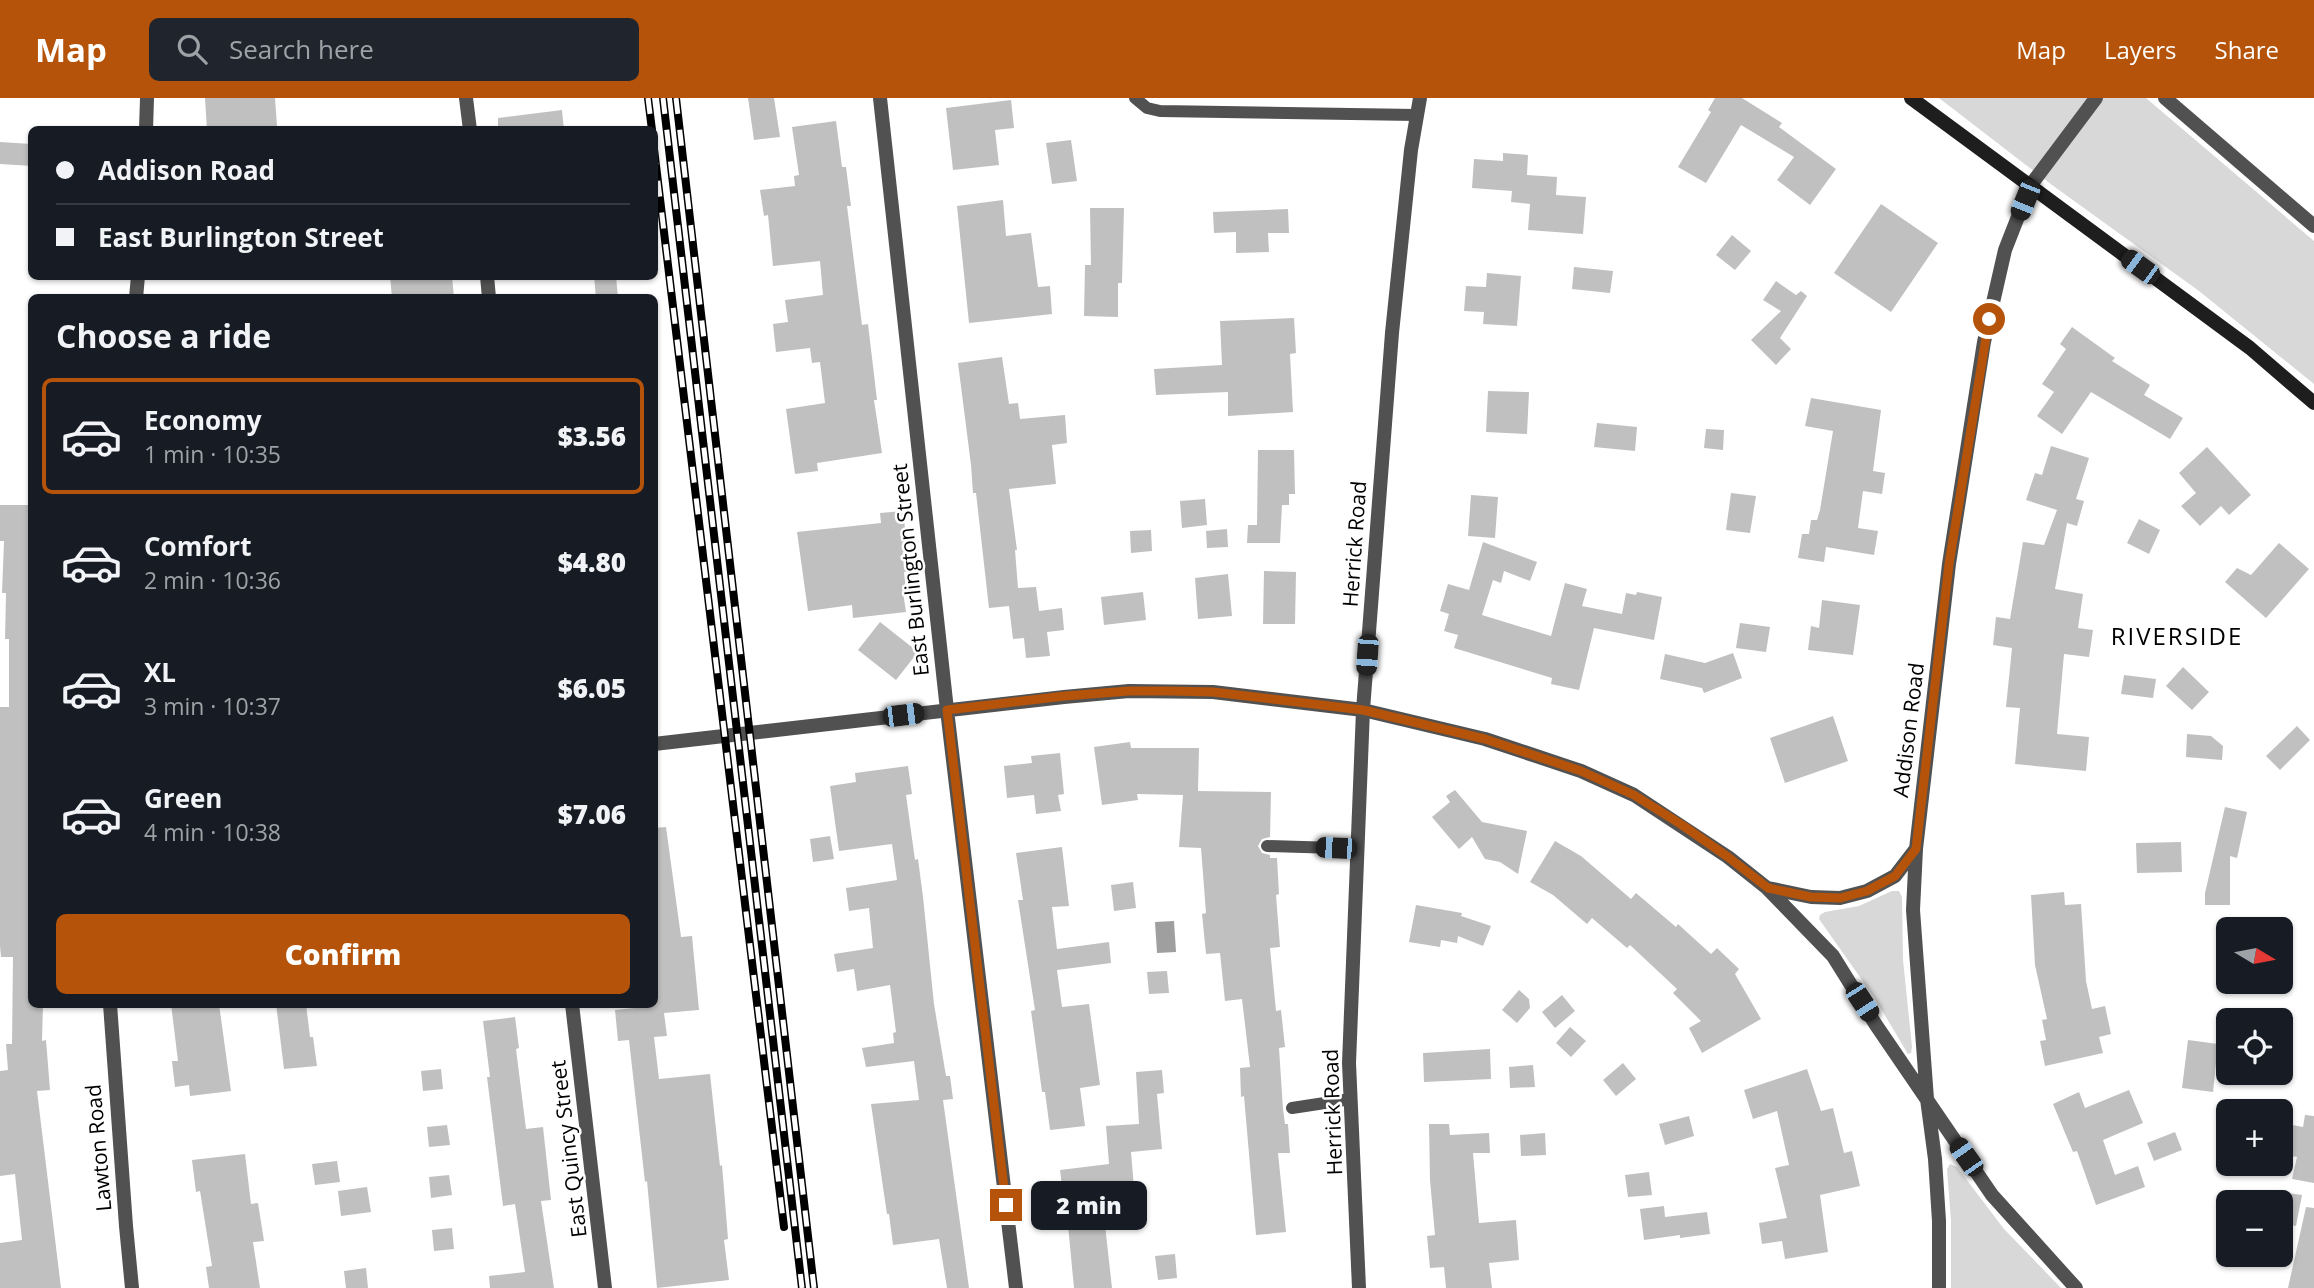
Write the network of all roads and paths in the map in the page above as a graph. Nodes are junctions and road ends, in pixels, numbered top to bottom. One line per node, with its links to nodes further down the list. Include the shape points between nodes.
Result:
1 (147, 98): 10 (street)
2 (466, 98): 11 (street)
3 (880, 98): 15 (street, East Burlington Street)
4 (1135, 98): 9 (lane, via 1160,111)
5 (1420, 98): 9 (street, Herrick Road)
6 (1911, 98): 12 (street)
7 (2096, 98): 12 (street, Addison Road)
8 (2165, 98): 13 (street)
9 (1416, 115): 16 (street, Herrick Road, via 1392,333)
10 (146, 126)
11 (470, 126)
12 (2030, 186): 14 (street, via 2250,348); 20 (street, Addison Road, via 2005,250 1984,342 1949,564)
13 (2314, 226)
14 (2314, 403)
15 (947, 710): 16 (street, via 1129,691 1213,692); 17 (street); 29 (street, East Burlington Street)
16 (1363, 710): 19 (street, Herrick Road); 21 (street, via 1485,739 1581,771 1634,795 1682,825)
17 (658, 744)
18 (1267, 846): 19 (lane)
19 (1358, 847): 24 (street, Herrick Road)
20 (1916, 849): 21 (street, via 1895,876 1867,891 1840,898); 25 (street, Addison Road, via 1913,910)
21 (1768, 888): 25 (street, via 1833,956)
22 (110, 1008): 27 (street, Lawton Road)
23 (572, 1008): 28 (street, East Quincy Street)
24 (1351, 1099): 26 (lane); 30 (street, Herrick Road)
25 (1927, 1099): 31 (street, Addison Road, via 1935,1158); 32 (street, via 1992,1195)
26 (1292, 1108)
27 (132, 1288)
28 (605, 1288)
29 (1016, 1288)
30 (1359, 1288)
31 (1939, 1288)
32 (2076, 1288)

